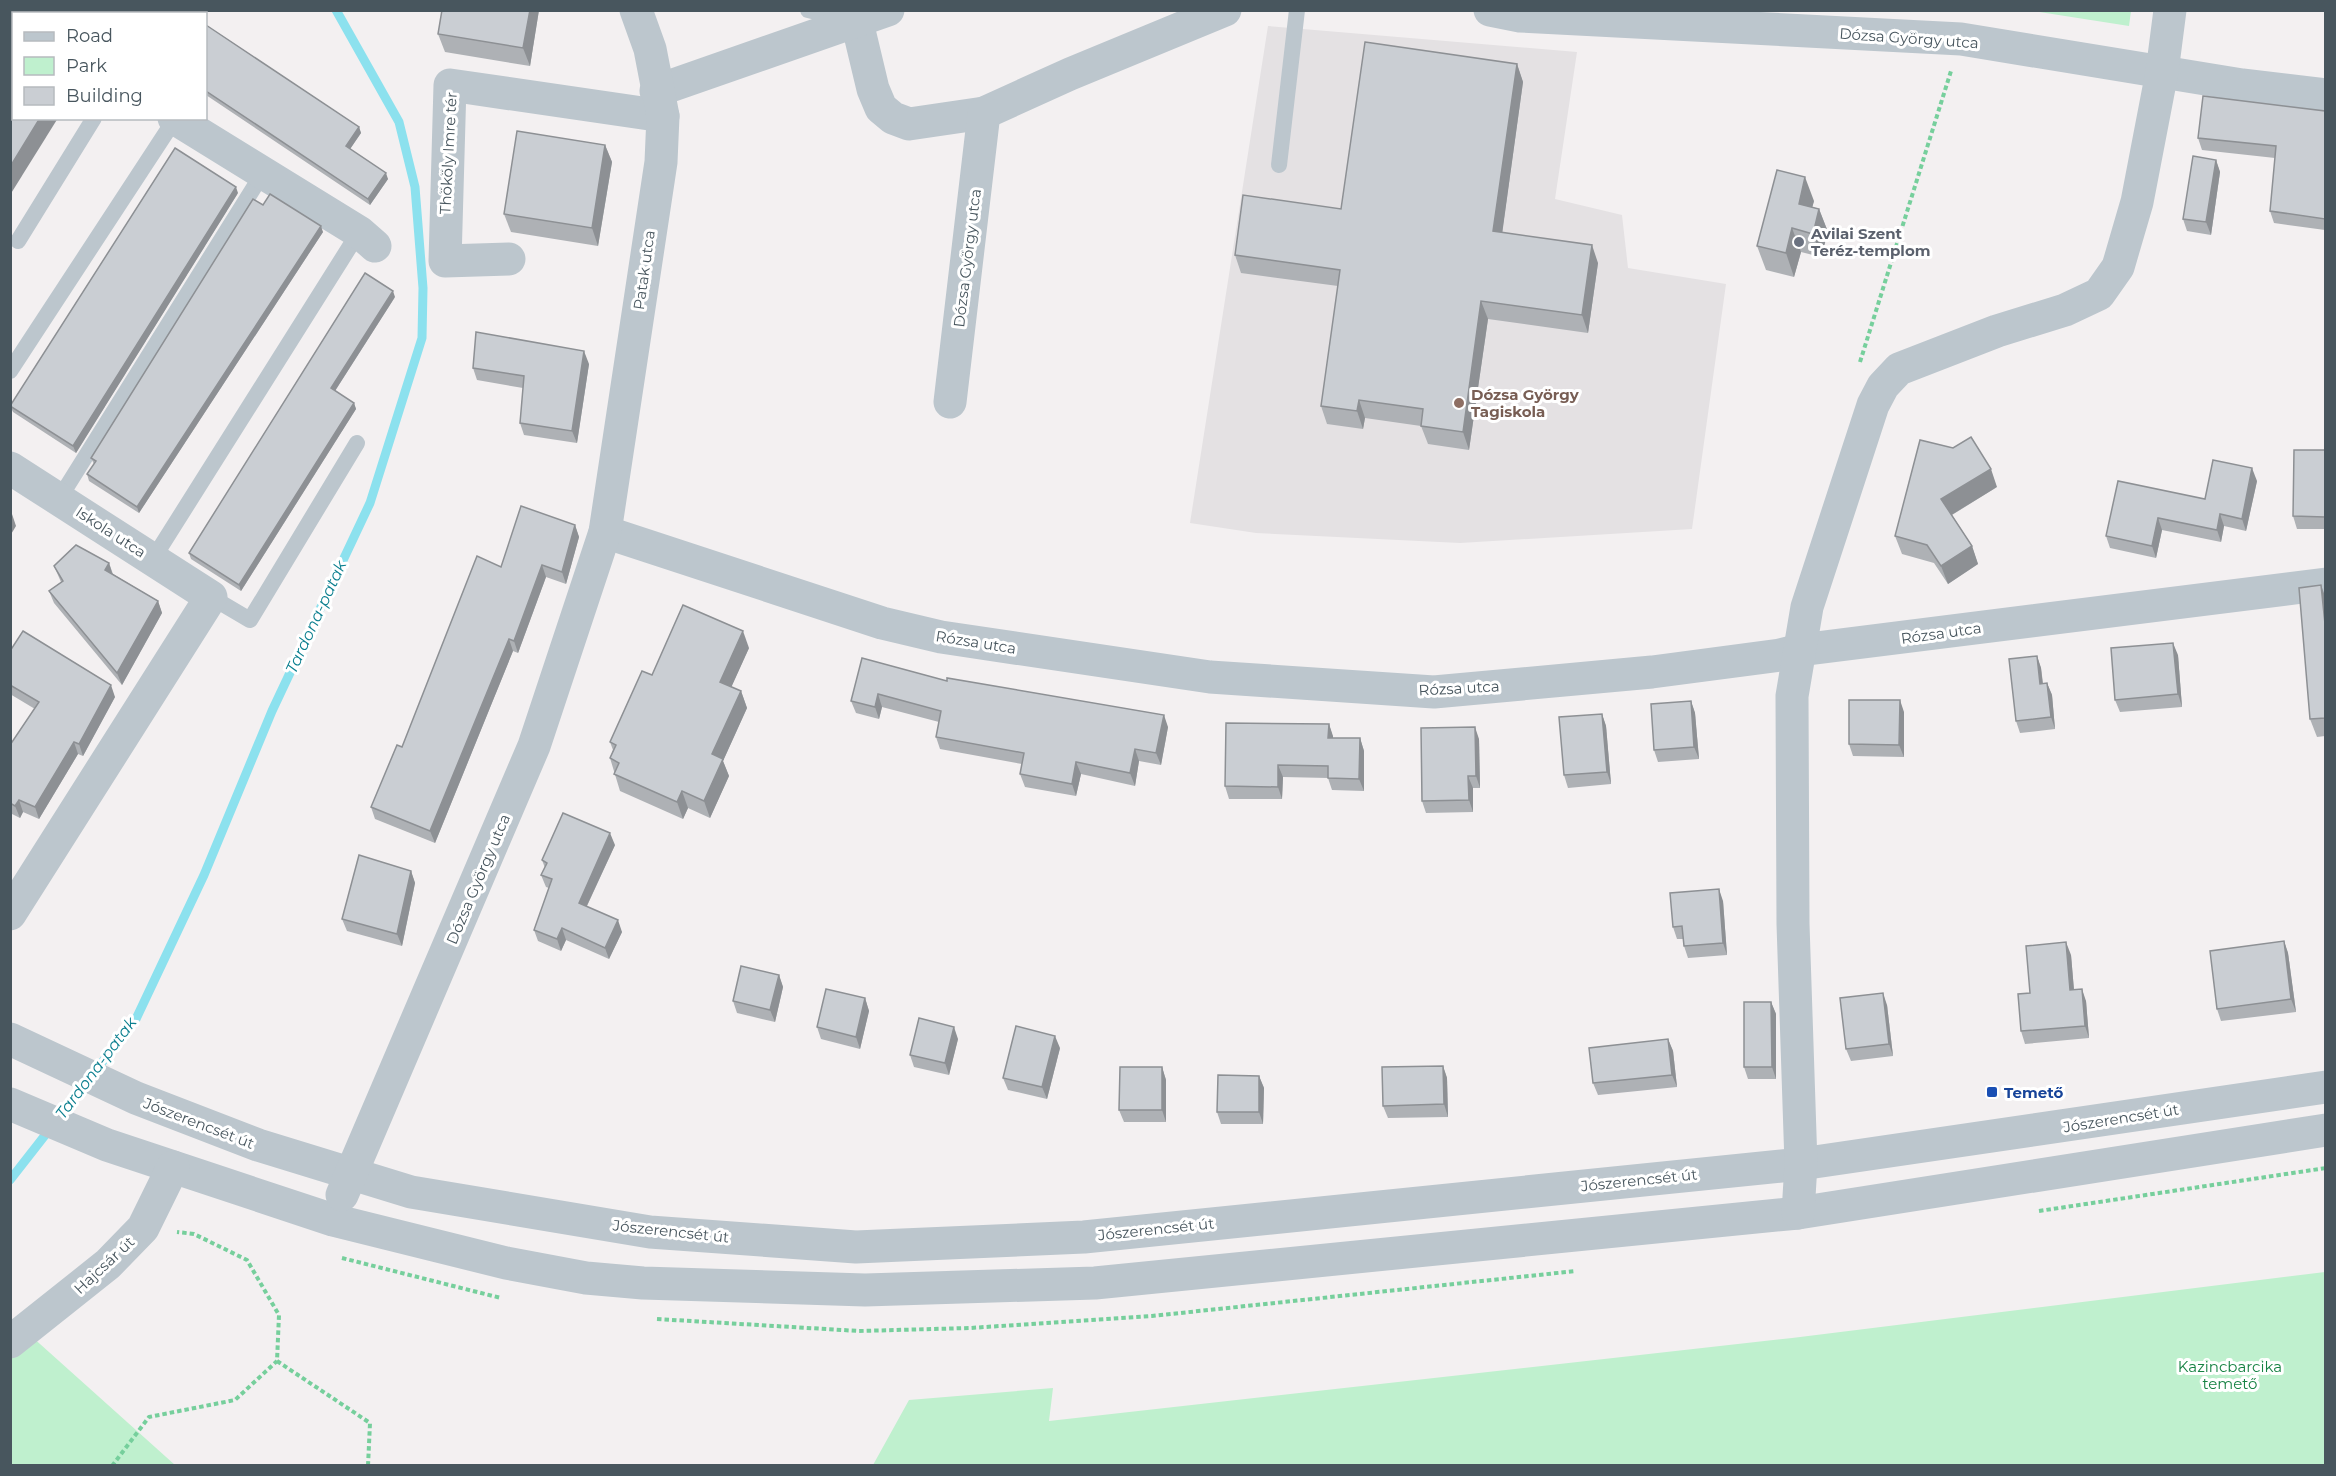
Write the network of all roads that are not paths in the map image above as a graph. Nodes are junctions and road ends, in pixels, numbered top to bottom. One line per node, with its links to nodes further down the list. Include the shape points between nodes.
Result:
1 (636, 10): 11 (street, Patak utca, via 650,49)
2 (808, 10): 8 (lane)
3 (888, 10): 8 (street, Thököly Imre tér)
4 (1225, 10): 12 (street)
5 (1297, 10): 16 (lane)
6 (1490, 10): 9 (street, Dózsa György utca, via 1520,16 1961,39)
7 (2170, 10): 9 (street)
8 (857, 22): 11 (street, Thököly Imre tér); 12 (street, via 873,89 881,108 892,118 909,124)
9 (2162, 72): 10 (street, Dózsa György utca); 30 (street, via 2137,202 2118,267 2099,294 2066,310 1997,331 1899,369 1883,386 1873,405 1807,607)
10 (2325, 94)
11 (660, 103): 20 (street, Thököly Imre tér, via 450,85 445,261); 26 (street, Patak utca, via 661,162)
12 (984, 113): 22 (street, Dózsa György utca)
13 (93, 120): 19 (lane)
14 (174, 120): 21 (lane)
15 (177, 120): 17 (street)
16 (1279, 165)
17 (263, 173): 18 (street); 25 (lane)
18 (367, 239): 27 (lane)
19 (18, 241)
20 (508, 259)
21 (10, 371)
22 (950, 402)
23 (357, 443): 29 (lane, via 250,621)
24 (10, 468): 25 (street, Iskola utca)
25 (59, 499): 27 (street, Iskola utca)
26 (605, 532): 30 (street, Rózsa utca, via 892,626 941,637 1210,677 1434,692 1652,672); 38 (street, Dózsa György utca, via 534,746)
27 (153, 559): 29 (street, Iskola utca)
28 (2325, 584): 30 (street, Rózsa utca)
29 (211, 597): 31 (street)
30 (1800, 650): 36 (street, via 1792,707 1793,924)
31 (10, 914)
32 (24, 1045): 38 (street, Jószerencsét út, via 136,1098)
33 (2325, 1087): 36 (street, Jószerencsét út)
34 (10, 1104): 37 (street, via 107,1145)
35 (2325, 1130): 39 (street)
36 (1801, 1164): 38 (street, Jószerencsét út, via 1084,1237 856,1247 650,1232 411,1192); 39 (street)
37 (173, 1167): 40 (street); 41 (street, Hajcsár út, via 143,1228 99,1272)
38 (348, 1175): 40 (street, Dózsa György utca)
39 (1798, 1213): 40 (street, via 1095,1283 865,1290 586,1278 506,1263)
40 (333, 1220)
41 (10, 1342)

